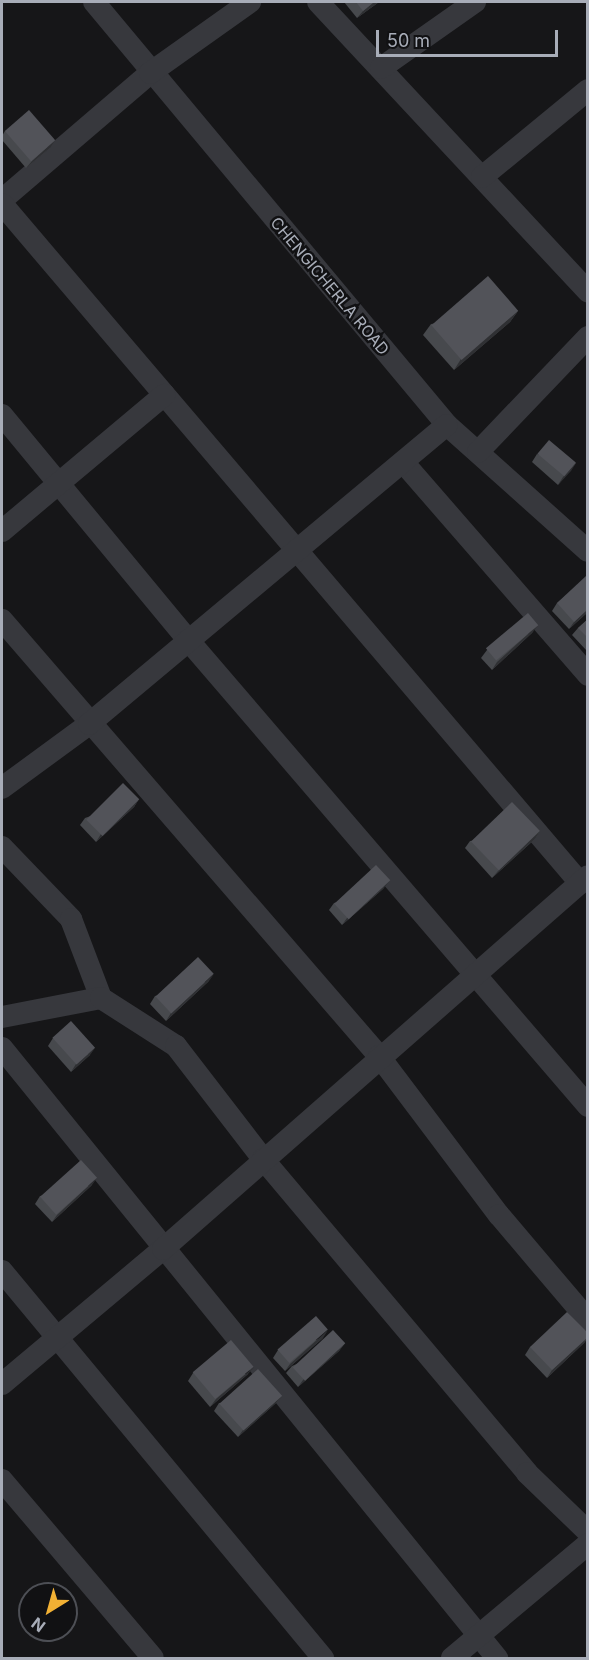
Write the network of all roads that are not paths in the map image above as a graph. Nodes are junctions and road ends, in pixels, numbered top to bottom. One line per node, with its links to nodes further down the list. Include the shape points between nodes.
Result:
1 (94, 2): 6 (street, CHENGICHERLA ROAD)
2 (250, 2): 6 (street)
3 (318, 2): 5 (street)
4 (475, 2): 5 (street)
5 (381, 68): 8 (street)
6 (150, 73): 9 (street); 14 (street, CHENGICHERLA ROAD)
7 (588, 90): 8 (street)
8 (482, 177): 10 (street)
9 (2, 202): 12 (street)
10 (588, 292)
11 (588, 337): 15 (street)
12 (164, 395): 17 (street); 19 (street)
13 (2, 415): 17 (street)
14 (447, 425): 15 (street, CHENGICHERLA ROAD); 16 (street)
15 (478, 452): 20 (street, CHENGICHERLA ROAD)
16 (403, 462): 19 (street); 23 (street)
17 (58, 483): 18 (street); 22 (street)
18 (2, 531)
19 (295, 549): 22 (street); 27 (street)
20 (588, 551)
21 (2, 620): 24 (street)
22 (188, 640): 24 (street); 28 (street)
23 (588, 675)
24 (89, 724): 25 (street); 32 (street)
25 (2, 788)
26 (2, 847): 29 (street, via 71,919)
27 (584, 879): 28 (street)
28 (475, 974): 32 (street); 33 (street)
29 (101, 998): 30 (street); 34 (street, via 176,1046)
30 (2, 1017)
31 (2, 1048): 35 (street)
32 (379, 1056): 34 (street); 37 (street, via 499,1215)
33 (588, 1106)
34 (263, 1159): 35 (street); 41 (street, via 527,1473)
35 (163, 1249): 38 (street); 43 (street)
36 (2, 1271): 38 (street)
37 (588, 1320)
38 (56, 1338): 39 (street); 45 (street)
39 (2, 1384)
40 (2, 1480): 44 (street)
41 (588, 1532)
42 (588, 1544): 43 (street)
43 (481, 1636): 46 (street); 47 (street)
44 (153, 1659)
45 (323, 1659)
46 (452, 1659)
47 (497, 1659)

